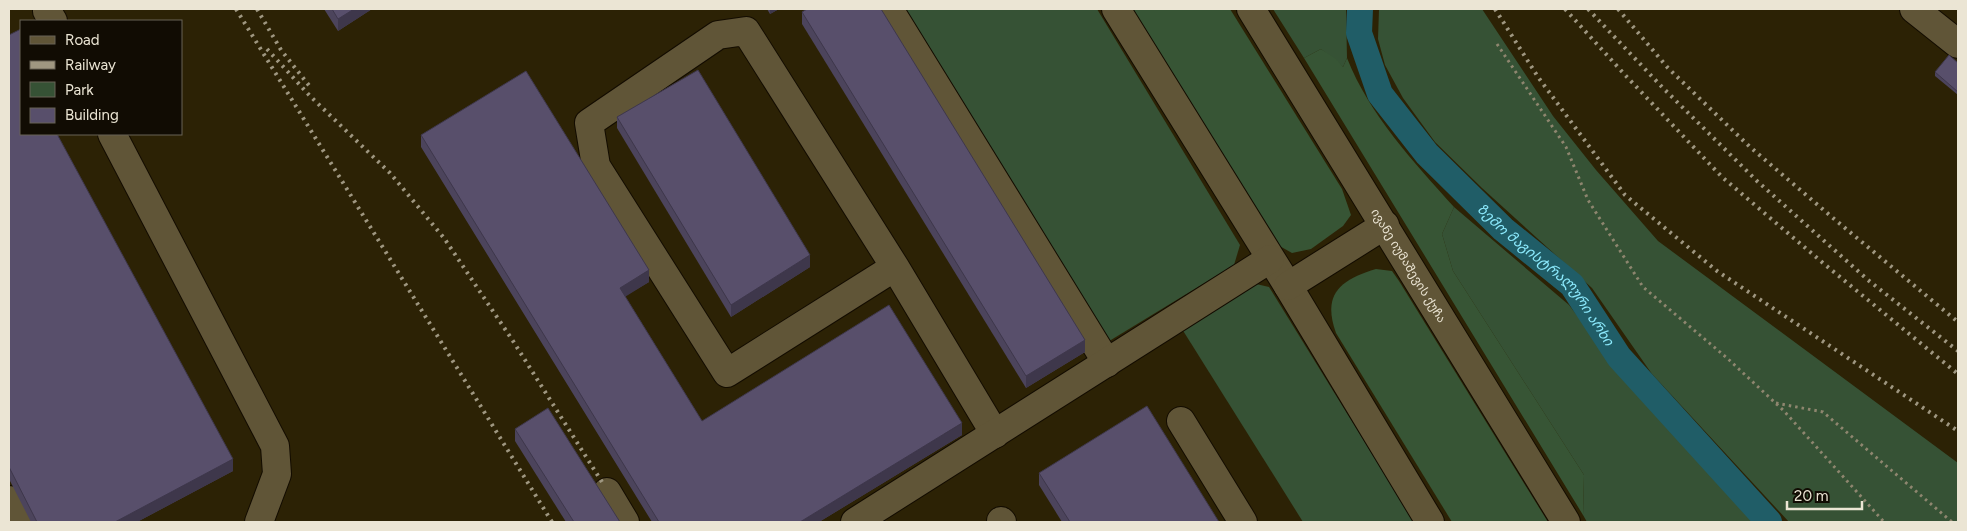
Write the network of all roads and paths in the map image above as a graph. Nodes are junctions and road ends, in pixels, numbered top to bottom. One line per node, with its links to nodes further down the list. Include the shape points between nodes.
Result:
1 (889, 9): 12 (street)
2 (1116, 9): 9 (street)
3 (1250, 9): 8 (street, ივანე იუმაშევის ქუჩა)
4 (1914, 9): 6 (street)
5 (1497, 44): 13 (path, via 1566,147 1588,200 1643,288)
6 (1958, 44)
7 (113, 135): 19 (street, via 275,446 277,474)
8 (1385, 225): 11 (street); 24 (street, ივანე იუმაშევის ქუჩა)
9 (1270, 259): 11 (street); 12 (street)
10 (895, 267): 10 (street, via 746,30 718,35 589,123 596,166 727,373); 15 (street)
11 (1288, 286): 23 (street)
12 (1107, 363): 15 (street)
13 (1775, 403): 25 (path); 26 (path, via 1823,412)
14 (1181, 421): 22 (street)
15 (995, 434): 21 (street)
16 (607, 492): 20 (street)
17 (9, 500): 18 (street)
18 (21, 522)
19 (258, 522)
20 (624, 522)
21 (855, 522)
22 (1243, 522)
23 (1430, 522)
24 (1566, 522)
25 (1884, 522)
26 (1952, 522)

